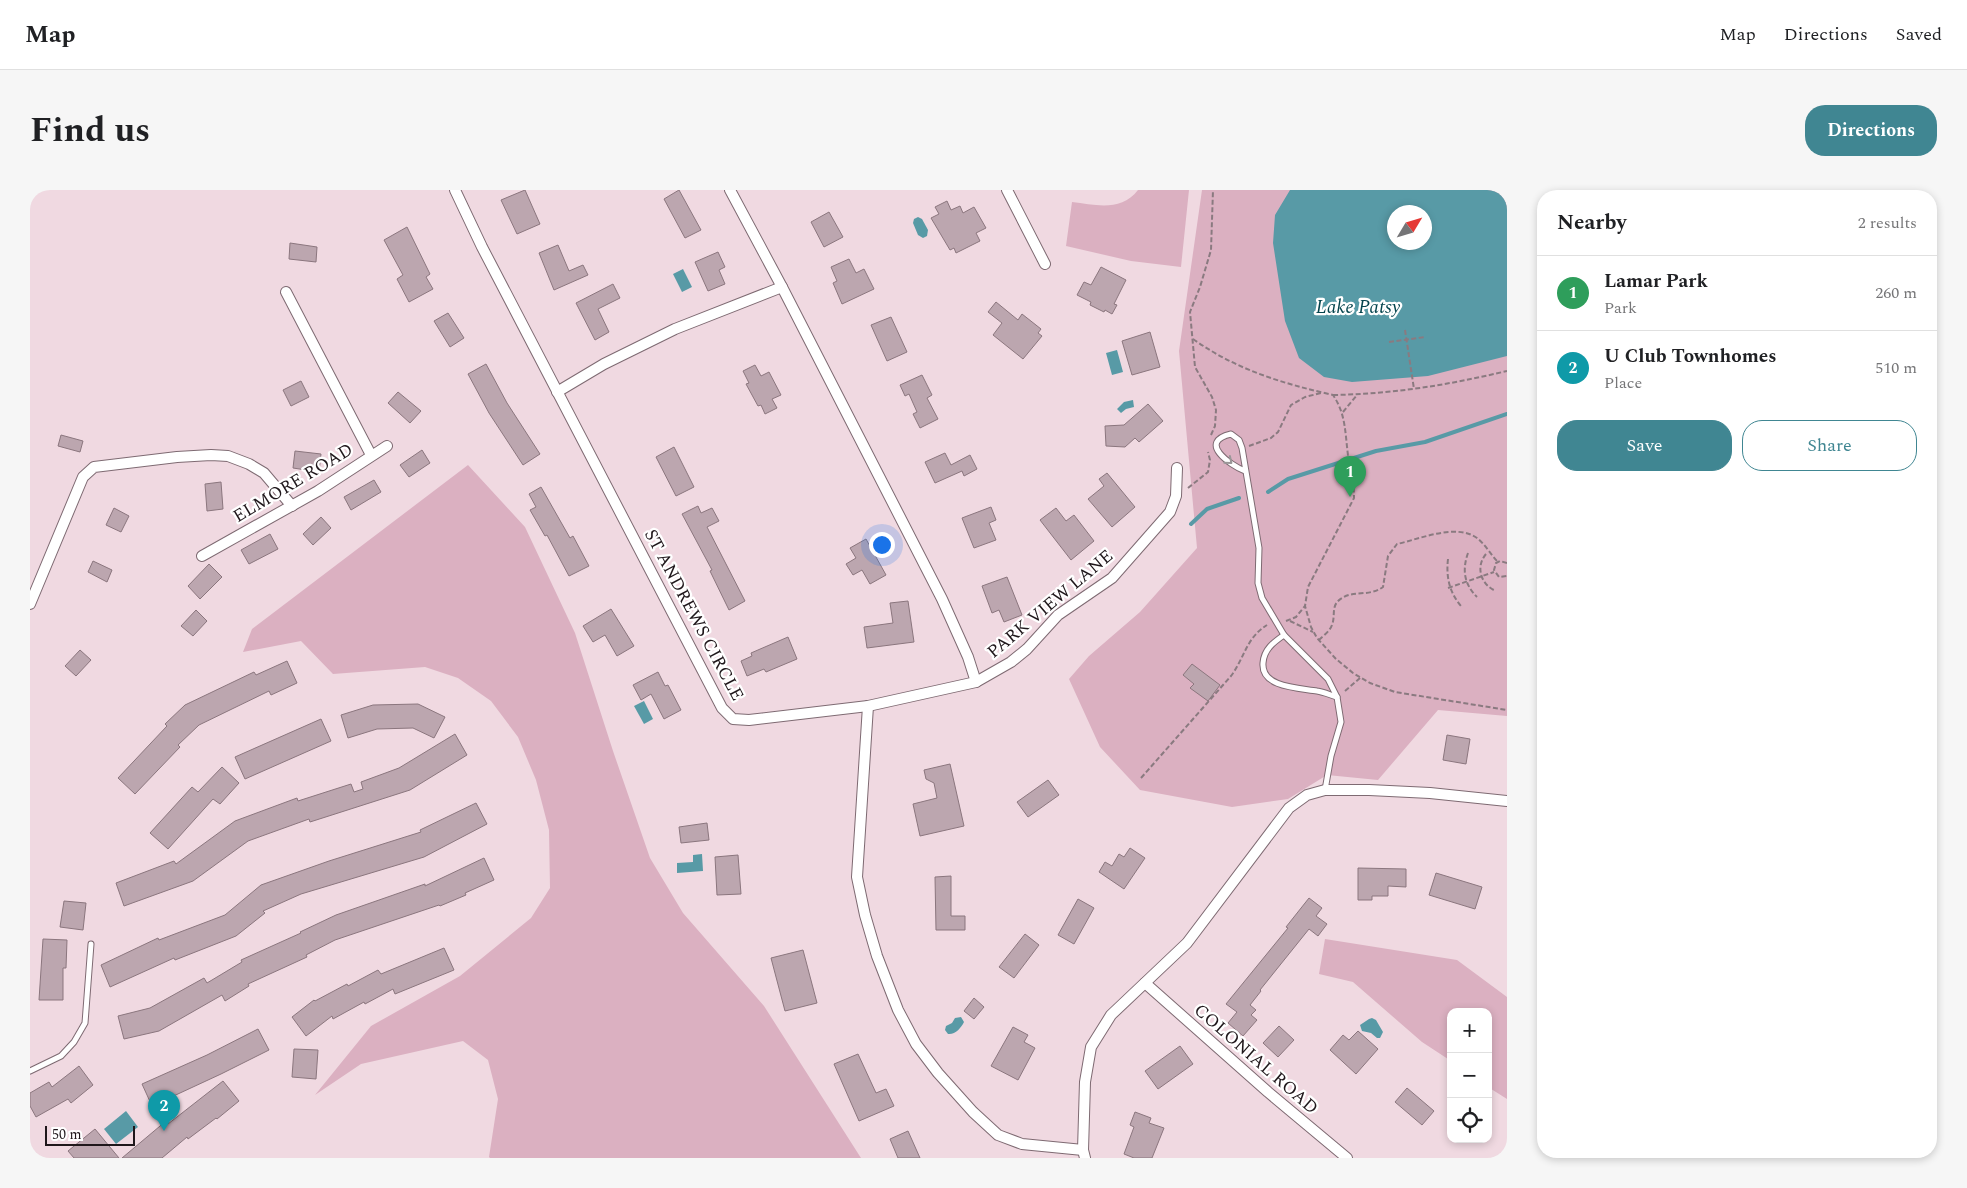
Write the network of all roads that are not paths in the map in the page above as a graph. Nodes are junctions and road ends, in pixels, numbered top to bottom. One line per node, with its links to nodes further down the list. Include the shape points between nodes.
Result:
1 (455, 190): 7 (street, ST ANDREWS CIRCLE)
2 (730, 190): 5 (street)
3 (1007, 190): 4 (street)
4 (1045, 264)
5 (782, 287): 7 (street, via 675,330 604,364); 16 (street, via 942,599)
6 (286, 292): 9 (street, ELMORE ROAD)
7 (557, 392): 18 (street, ST ANDREWS CIRCLE, via 722,708 733,720)
8 (387, 446): 9 (street)
9 (371, 455): 12 (street, ELMORE ROAD)
10 (1177, 468): 16 (street, PARK VIEW LANE, via 1176,496 1170,512 1112,578 1058,615 1011,662)
11 (1245, 472): 11 (lane, one-way to 11, via 1239,440 1231,434 1220,438 1216,448 1219,453); 15 (lane, via 1259,548 1258,583 1262,598)
12 (292, 506): 13 (street, ELMORE ROAD); 14 (street, via 264,473 228,456 177,457 94,467 83,477)
13 (202, 556)
14 (30, 604)
15 (1284, 635): 17 (lane, via 1328,679); 17 (lane, via 1270,646 1264,656 1264,672 1283,685)
16 (976, 682): 18 (street, ST ANDREWS CIRCLE)
17 (1336, 696): 19 (lane, via 1341,722)
18 (868, 706): 24 (street, via 857,877 877,956 898,1010 916,1044 938,1073 998,1135 1022,1144)
19 (1325, 790): 20 (street, via 1430,793); 22 (street, via 1307,795 1289,808 1186,943)
20 (1507, 801)
21 (91, 944): 23 (lane, via 85,1023 61,1056)
22 (1145, 983): 24 (street, via 1111,1016 1091,1047 1085,1082); 25 (street, COLONIAL ROAD)
23 (30, 1071)
24 (1084, 1154)
25 (1346, 1158)

